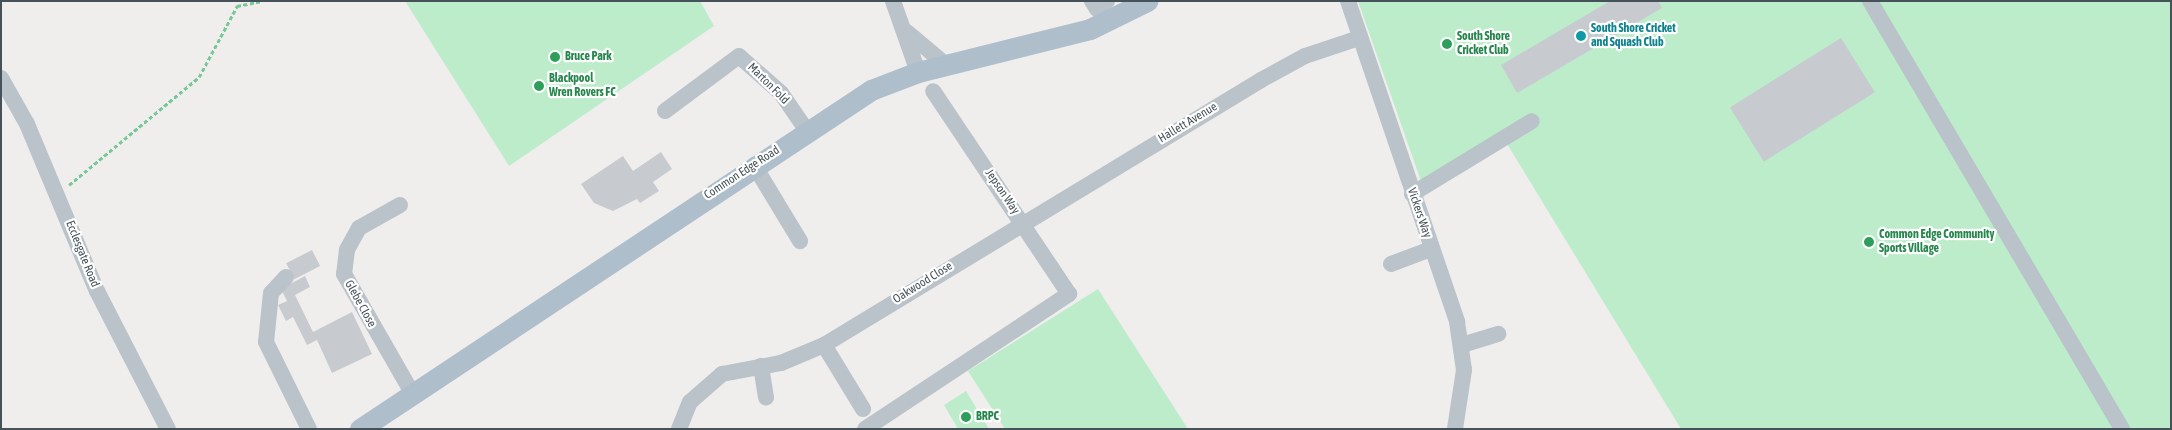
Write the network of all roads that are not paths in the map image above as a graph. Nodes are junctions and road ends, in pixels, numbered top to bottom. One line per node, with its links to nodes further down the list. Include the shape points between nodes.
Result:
1 (893, 1): 5 (street)
2 (1147, 1): 7 (main road, Common Edge Road, via 1090,29)
3 (1348, 1): 6 (street, Vickers Way)
4 (1870, 1): 35 (street)
5 (902, 26): 7 (street); 8 (street)
6 (1359, 38): 15 (street, Vickers Way); 17 (street, Hallett Avenue, via 1305,56)
7 (946, 65): 8 (main road, Common Edge Road)
8 (918, 72): 13 (main road, Common Edge Road, via 871,90)
9 (1, 78): 30 (street, Ecclesgate Road, via 59,196 97,291)
10 (933, 92): 17 (street, Jepson Way)
11 (665, 111): 13 (street, Marton Fold, via 739,56 781,93)
12 (1532, 121): 15 (street)
13 (807, 130): 14 (main road, Common Edge Road)
14 (754, 165): 18 (street); 26 (main road, Common Edge Road)
15 (1412, 194): 19 (street, Vickers Way)
16 (400, 205): 26 (street, Glebe Close, via 359,228 348,250 344,274)
17 (1022, 221): 23 (street, Oakwood Close); 33 (street, Jepson Way, via 1069,294)
18 (800, 241)
19 (1431, 249): 20 (street); 24 (street, Vickers Way)
20 (1391, 264)
21 (286, 278): 31 (street, via 271,293 266,342)
22 (1498, 334): 24 (street)
23 (824, 345): 25 (street, Oakwood Close, via 800,357); 28 (street)
24 (1462, 345): 34 (street, Vickers Way, via 1464,370)
25 (760, 366): 27 (street); 32 (street, Oakwood Close, via 722,374 707,385 682,414)
26 (411, 391): 29 (main road, Common Edge Road)
27 (766, 398)
28 (863, 409)
29 (369, 425)
30 (168, 429)
31 (309, 429)
32 (680, 429)
33 (865, 429)
34 (1455, 429)
35 (2122, 429)

